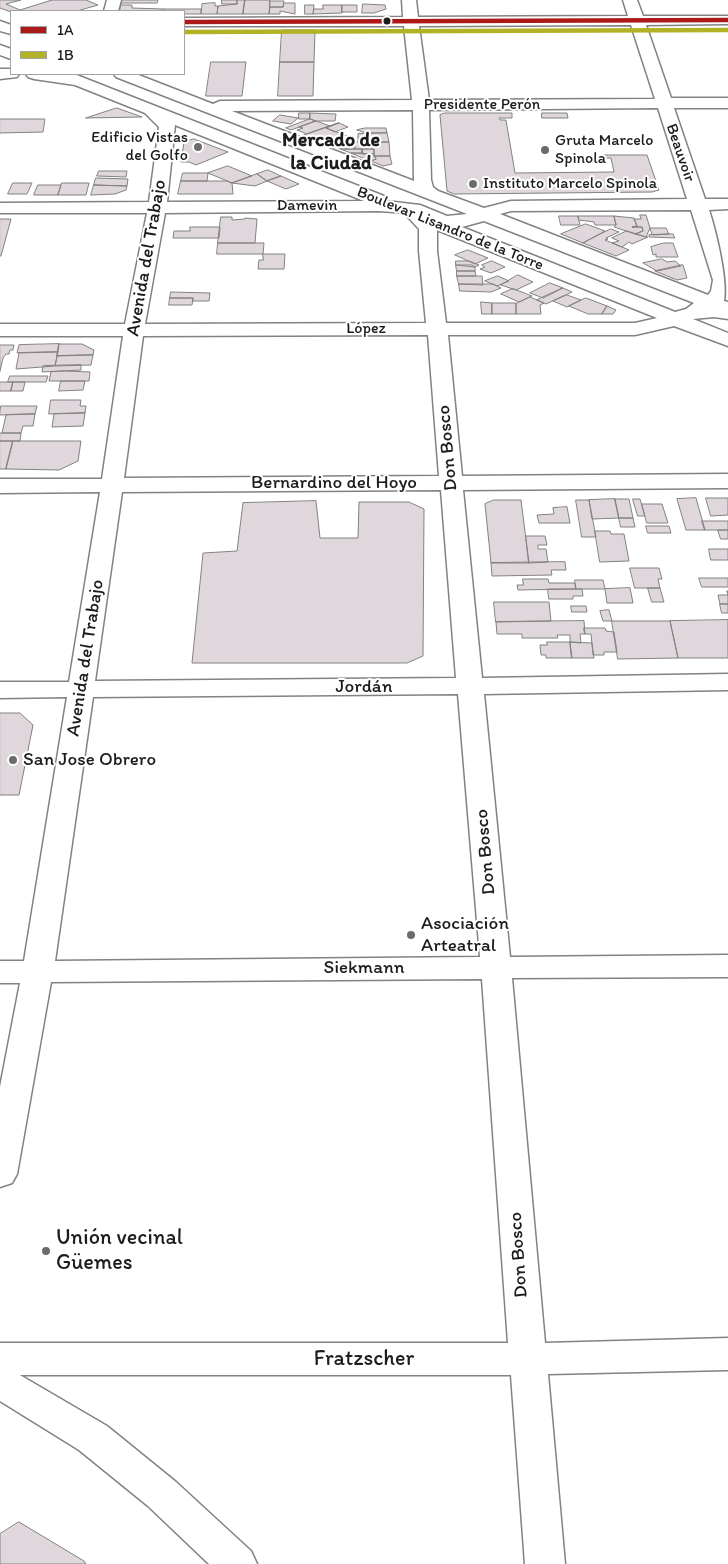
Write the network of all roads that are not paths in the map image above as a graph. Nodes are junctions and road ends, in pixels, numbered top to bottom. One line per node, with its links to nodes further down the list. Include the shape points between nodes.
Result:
1 (409, 0): 5 (street)
2 (630, 0): 3 (street, Beauvoir)
3 (637, 20): 4 (street); 5 (street); 13 (street, Beauvoir)
4 (728, 20)
5 (410, 21): 6 (street); 14 (street)
6 (185, 22)
7 (40, 75): 10 (street)
8 (63, 75): 10 (street, Boulevar Lisandro de la Torre)
9 (124, 75): 11 (street, Boulevar Lisandro de la Torre)
10 (78, 81): 16 (street, Boulevar Lisandro de la Torre)
11 (186, 100): 15 (street, Presidente Perón); 17 (street, Boulevar Lisandro de la Torre)
12 (728, 103): 13 (street, Presidente Perón)
13 (664, 104): 14 (street, Presidente Perón); 23 (street, Beauvoir)
14 (421, 105): 15 (street, Presidente Perón); 21 (street, via 422,180 425,189)
15 (236, 107): 17 (street, Presidente Perón)
16 (152, 110): 18 (street, Boulevar Lisandro de la Torre); 19 (street, via 167,126)
17 (218, 112): 18 (street, Presidente Perón); 20 (street, Boulevar Lisandro de la Torre)
18 (185, 124): 19 (street, via 170,133); 22 (street, Boulevar Lisandro de la Torre)
19 (166, 141): 26 (street, Avenida del Trabajo)
20 (392, 180): 21 (street, Boulevar Lisandro de la Torre); 22 (street, via 395,187)
21 (434, 196): 30 (street, Boulevar Lisandro de la Torre)
22 (376, 199): 25 (street); 27 (street, Boulevar Lisandro de la Torre)
23 (697, 204): 24 (street, Damevin); 30 (street, Damevin, via 511,206); 32 (street, Beauvoir, via 723,280)
24 (728, 204)
25 (350, 206): 26 (street, Damevin); 27 (street, Damevin)
26 (157, 207): 28 (street, Damevin); 35 (street, Avenida del Trabajo)
27 (396, 207): 29 (street, Boulevar Lisandro de la Torre); 30 (street, Damevin, via 416,210 446,222)
28 (0, 208)
29 (415, 215): 30 (street, Boulevar Lisandro de la Torre); 31 (street, Don Bosco, via 428,229)
30 (466, 218): 31 (street, via 436,236); 32 (street, Boulevar Lisandro de la Torre); 34 (street, Boulevar Lisandro de la Torre)
31 (428, 250): 36 (street, Don Bosco)
32 (719, 306): 34 (street)
33 (728, 313): 34 (street, López, via 708,310)
34 (688, 321): 36 (street, López, via 635,330); 38 (street); 39 (street, Boulevar Lisandro de la Torre)
35 (134, 329): 36 (street, López); 37 (street, López); 42 (street, Avenida del Trabajo)
36 (437, 329): 41 (street, Don Bosco)
37 (0, 330)
38 (728, 333)
39 (728, 340)
40 (728, 481): 41 (street, Bernardino del Hoyo)
41 (451, 482): 42 (street, Bernardino del Hoyo); 45 (street, Don Bosco)
42 (111, 485): 43 (street, Bernardino del Hoyo); 46 (street, Avenida del Trabajo)
43 (0, 486)
44 (728, 682): 45 (street, Jordán)
45 (470, 686): 46 (street, Jordán); 49 (street, Don Bosco)
46 (81, 689): 47 (street, Jordán); 50 (street, Avenida del Trabajo)
47 (0, 690)
48 (728, 966): 49 (street, Siekmann)
49 (496, 968): 50 (street, Siekmann); 55 (street, Don Bosco)
50 (38, 971): 51 (street, Siekmann); 52 (street, Avenida del Trabajo)
51 (0, 972)
52 (0, 1174)
53 (728, 1354): 55 (street, Fratzscher)
54 (0, 1359): 55 (street, Fratzscher)
55 (527, 1359): 58 (street, Don Bosco)
56 (0, 1382): 57 (street, via 93,1438 162,1494)
57 (237, 1564)
58 (545, 1564)

